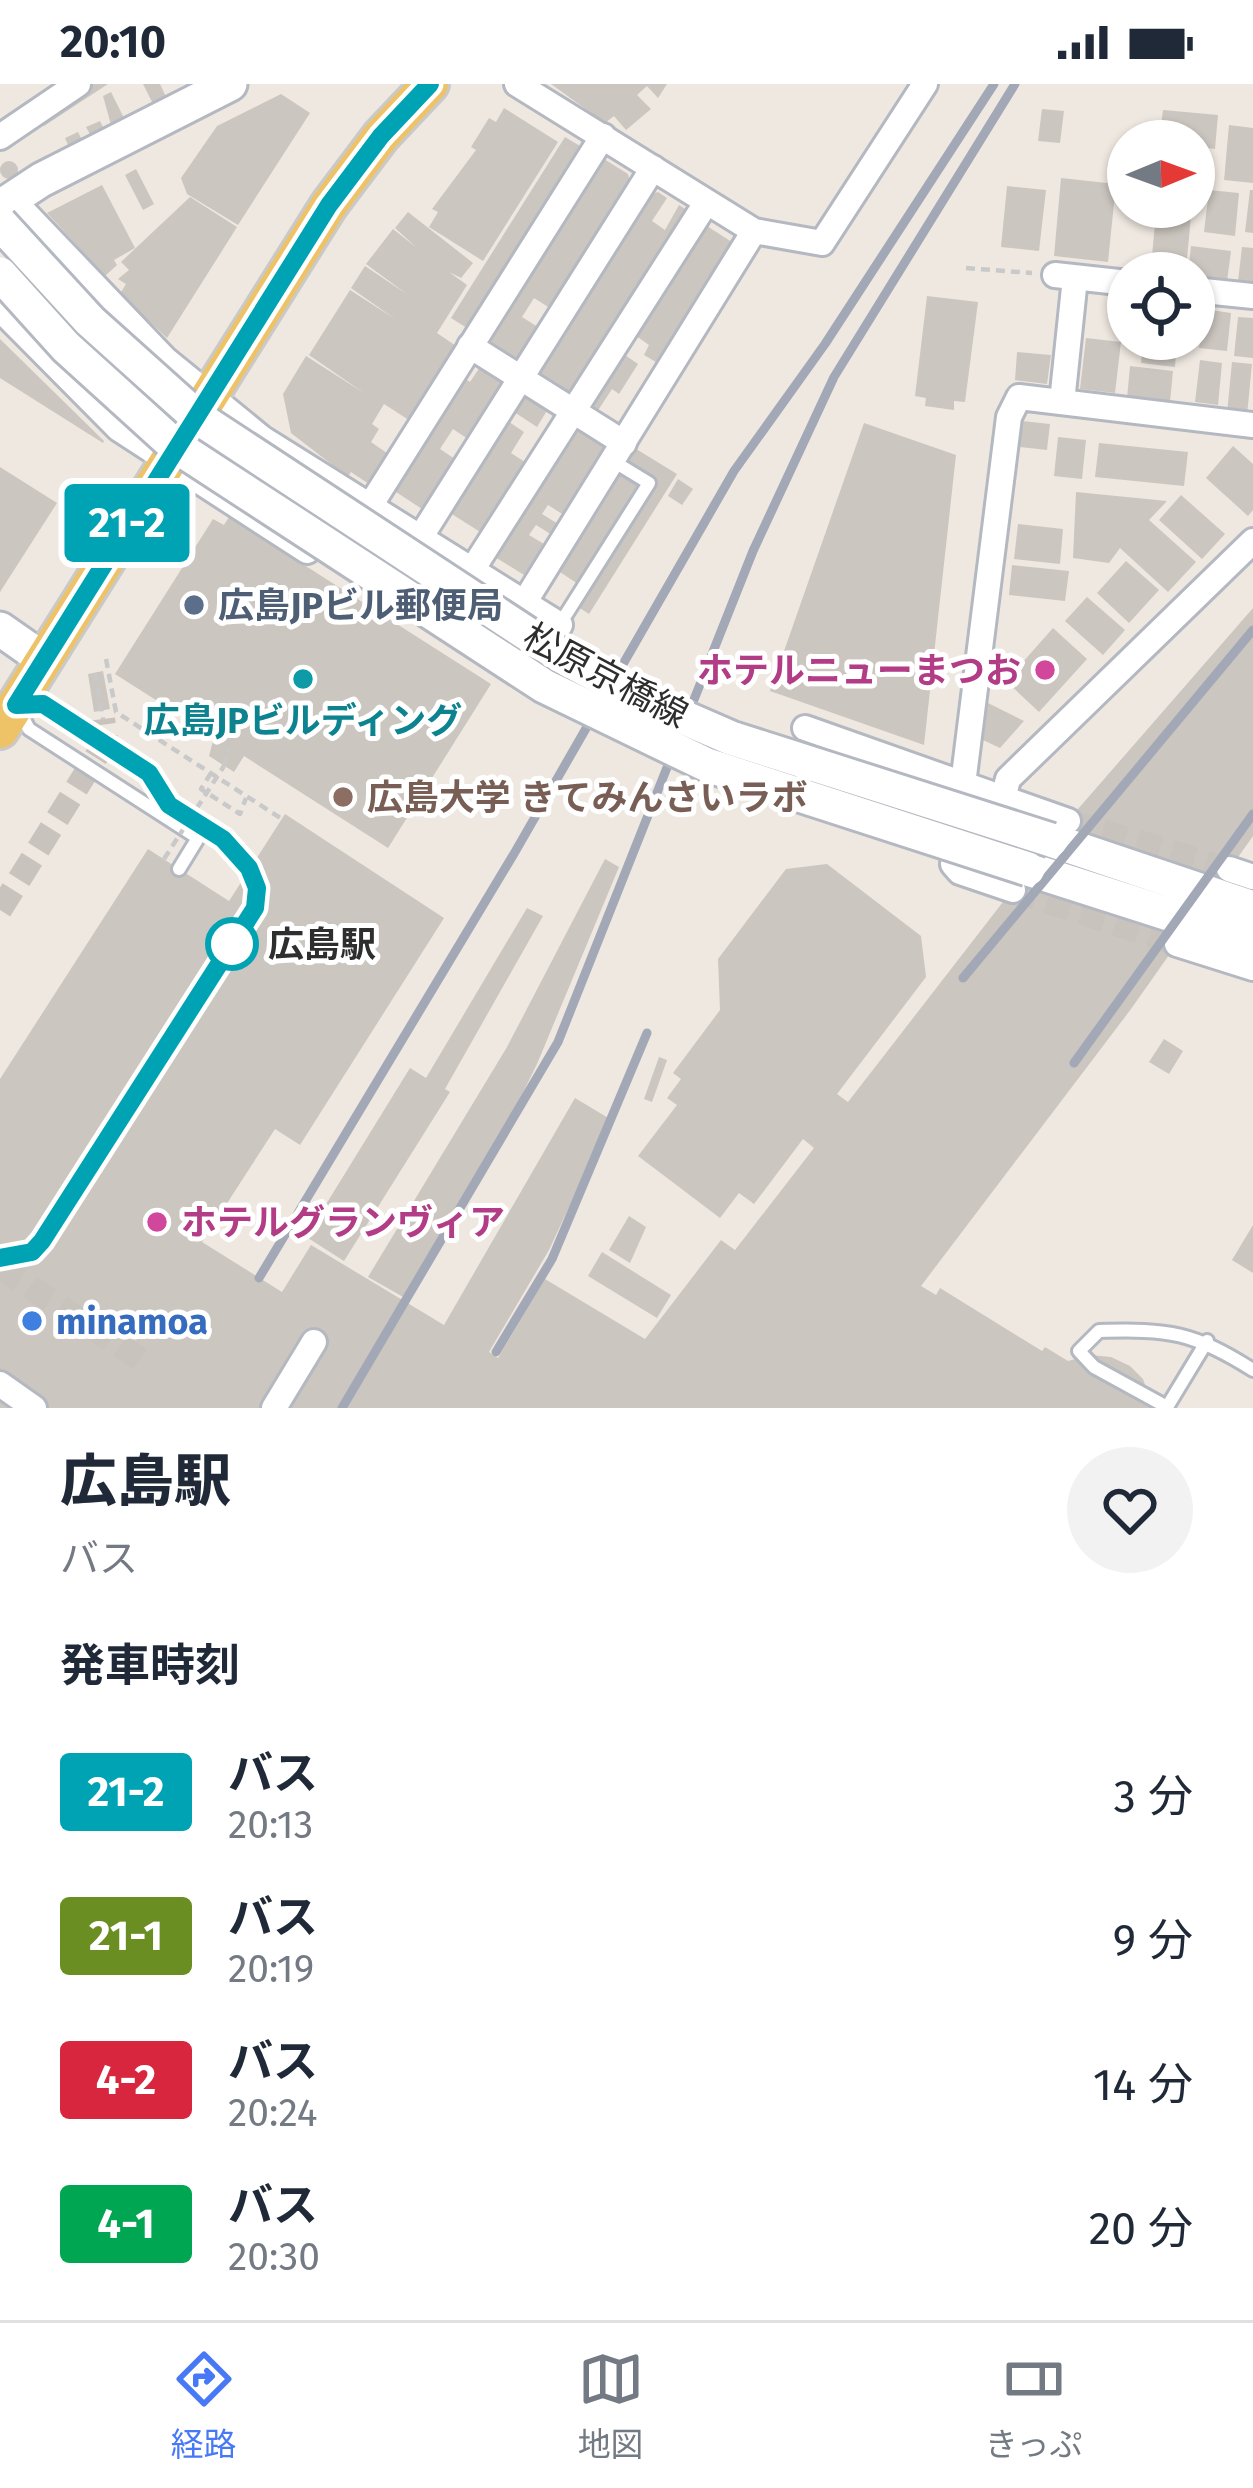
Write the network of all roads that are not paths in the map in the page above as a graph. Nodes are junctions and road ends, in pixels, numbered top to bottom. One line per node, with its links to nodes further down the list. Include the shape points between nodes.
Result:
1 (78, 84): 6 (street)
2 (230, 84): 10 (street)
3 (430, 84): 19 (main road, via 329,205)
4 (517, 84): 7 (street)
5 (925, 84): 11 (street, via 822,243)
6 (0, 136)
7 (603, 136): 8 (street); 17 (street)
8 (653, 168): 9 (street); 18 (street)
9 (706, 202): 11 (street); 21 (street)
10 (4, 209): 19 (street); 42 (street, 松原京橋線, bridge, via 136,367 228,441 581,667 756,747)
11 (754, 231): 23 (street)
12 (0, 274): 43 (street, 松原京橋線, bridge, via 113,392 207,469 624,730 795,796)
13 (1107, 281): 20 (street, via 1065,276)
14 (1215, 292): 15 (street)
15 (1253, 296)
16 (0, 310): 24 (street, via 93,406)
17 (470, 346): 18 (street); 25 (street)
18 (521, 379): 21 (street); 26 (street)
19 (208, 396): 24 (main road); 25 (street)
20 (1062, 402): 22 (street); 36 (street, via 1019,397 1009,417)
21 (571, 409): 23 (street); 28 (street)
22 (1253, 425)
23 (618, 452): 29 (street); 30 (lane, via 649,483)
24 (166, 462): 32 (main road); 33 (street)
25 (370, 506): 26 (street)
26 (421, 538): 28 (street)
27 (1253, 541): 37 (street, via 1008,778)
28 (472, 570): 29 (street)
29 (524, 603): 30 (street); 33 (street)
30 (560, 625): 33 (street, via 522,686)
31 (0, 629): 32 (street)
32 (43, 659): 34 (main road)
33 (487, 665)
34 (8, 717): 39 (lane, via 198,838); 40 (lane, via 43,704 149,773 169,805 223,839)
35 (805, 728): 36 (street)
36 (964, 788): 37 (street); 41 (street, via 953,864)
37 (1003, 799): 38 (street)
38 (1068, 821)
39 (179, 868)
40 (249, 868)
41 (1012, 890)
42 (1253, 908)
43 (1253, 941)
44 (1177, 944): 45 (street)
45 (1253, 968)
46 (1207, 1341): 46 (lane, via 1170,1329 1099,1331 1079,1351 1167,1407); 48 (lane)
47 (314, 1342): 51 (street)
48 (1253, 1370)
49 (0, 1384): 50 (street)
50 (34, 1408)
51 (274, 1408)

